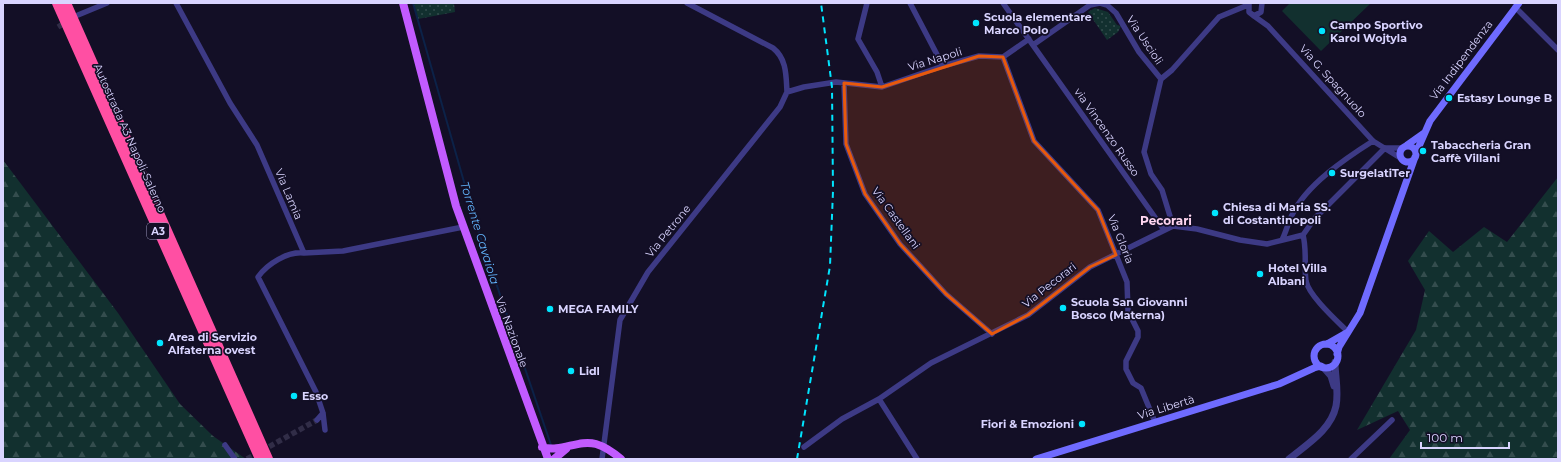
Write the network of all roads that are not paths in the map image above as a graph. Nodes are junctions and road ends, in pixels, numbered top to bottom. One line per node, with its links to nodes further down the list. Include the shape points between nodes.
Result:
1 (57, 3): 59 (highway, Autostrada A3 Napoli-Salerno / A3)
2 (66, 3): 60 (highway, Autostrada A3 Napoli-Salerno / A3)
3 (107, 3): 13 (street)
4 (176, 3): 37 (street, Via Lamia, via 230,103 257,145)
5 (403, 3): 33 (main road, Via Nazionale)
6 (687, 3): 24 (street, via 780,54)
7 (867, 3): 23 (street, via 858,39 877,72)
8 (910, 3): 20 (street)
9 (1003, 3): 16 (street)
10 (1248, 4): 14 (street, via 1249,12); 21 (street, Via Uscioli, via 1219,17)
11 (1517, 5): 18 (street); 25 (main road, Via Indipendenza, via 1441,105)
12 (1262, 6): 14 (street, via 1259,15); 15 (street, Via G. Spagnuolo)
13 (78, 15)
14 (1254, 16): 15 (street, Via G. Spagnuolo)
15 (1268, 26): 26 (street, Via G. Spagnuolo)
16 (1029, 39): 17 (street); 19 (street)
17 (1033, 45): 21 (street, Via Uscioli, via 1090,5 1100,3 1107,5 1116,14 1139,52); 34 (street, via Vincenzo Russo)
18 (1558, 50)
19 (1003, 57): 20 (street, Via Napoli, via 979,56); 38 (street, Via Gloria, via 1034,141 1098,210)
20 (943, 66): 23 (street, Via Napoli)
21 (1161, 79): 32 (street, Via Uscioli, via 1144,152 1150,174 1162,190)
22 (844, 83): 23 (street, Via Napoli); 24 (street, via 804,87); 40 (street, Via Castellani, via 846,144 865,194 900,244 946,294)
23 (882, 87)
24 (788, 92): 54 (street, Via Petrone, via 780,107 648,272 620,320)
25 (1424, 132): 27 (main road); 29 (main road)
26 (1373, 141): 28 (street, Via G. Spagnuolo); 36 (street, via 1335,167 1304,197 1292,214)
27 (1405, 146): 28 (street); 29 (main road, via 1414,148); 30 (main road, via 1400,152)
28 (1385, 148): 30 (street, Via G. Spagnuolo); 35 (street, via 1315,218)
29 (1416, 155): 30 (main road, via 1409,162); 31 (main road)
30 (1403, 160): 31 (main road)
31 (1408, 178): 39 (main road, via 1360,312)
32 (1173, 226): 34 (street, Via Pecorari); 36 (street, via 1267,244)
33 (463, 227): 37 (street, via 344,251); 55 (main road, Via Nazionale)
34 (1164, 230): 38 (street, Via Pecorari)
35 (1303, 235): 36 (street); 39 (street, via 1307,283 1314,295)
36 (1282, 240)
37 (304, 253): 48 (street, via 297,252 274,263 265,268 258,277 316,392)
38 (1116, 255): 40 (street, Via Pecorari, via 1090,267 1028,315); 51 (street, Via Gloria, via 1127,282 1128,311 1138,331 1138,337 1126,361 1126,369 1133,383 1141,388)
39 (1348, 332): 41 (main road); 43 (main road)
40 (992, 334): 47 (street, Via Pecorari, via 931,363)
41 (1327, 344): 42 (main road, via 1318,347); 43 (main road, via 1334,347)
42 (1314, 353): 44 (main road, via 1315,361); 45 (main road)
43 (1336, 358): 44 (main road, via 1330,366); 46 (street)
44 (1322, 367): 45 (main road, Via Libertà); 46 (street, via 1331,376)
45 (1301, 373): 51 (main road, Via Libertà, via 1279,384)
46 (1337, 394): 67 (street, via 1332,418 1325,428)
47 (879, 400): 57 (street, Via Pecorari, via 842,419); 65 (street)
48 (323, 413): 49 (street); 52 (street)
49 (318, 420)
50 (1392, 420): 68 (street)
51 (1155, 422): 66 (main road, Via Libertà)
52 (325, 430)
53 (224, 445): 58 (street)
54 (600, 445): 56 (main road, via 582,443); 63 (street, Via Petrone); 64 (main road)
55 (542, 447): 56 (main road); 61 (main road, Via Nazionale)
56 (568, 447): 62 (main road)
57 (804, 447)
58 (235, 459)
59 (260, 459)
60 (268, 459)
61 (548, 459)
62 (554, 459)
63 (602, 459)
64 (621, 459)
65 (917, 459)
66 (1036, 459)
67 (1290, 459)
68 (1351, 459)

